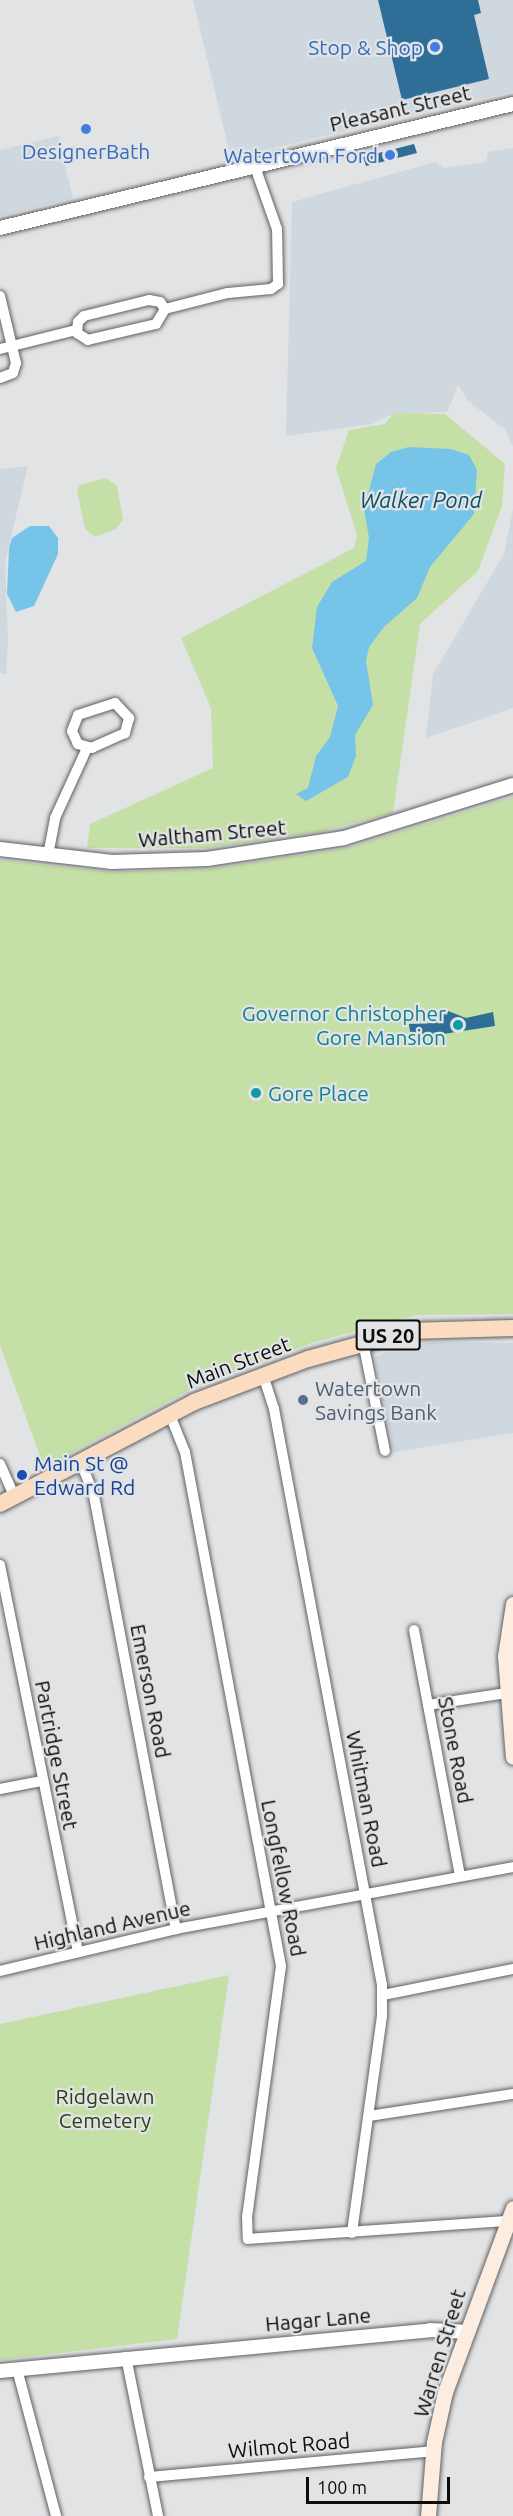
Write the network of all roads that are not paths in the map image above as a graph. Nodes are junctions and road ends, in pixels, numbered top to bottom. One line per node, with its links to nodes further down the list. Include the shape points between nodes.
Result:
1 (513, 104): 2 (street, Pleasant Street)
2 (254, 164): 3 (street, Pleasant Street); 5 (street, via 278,235 280,280 270,289 228,293)
3 (0, 228)
4 (0, 296): 7 (street)
5 (165, 309): 6 (street, via 160,302 149,300 84,316); 6 (street, via 156,324 92,339 83,338)
6 (76, 330): 7 (street)
7 (12, 346): 8 (street); 9 (street, via 16,369)
8 (0, 349)
9 (0, 378)
10 (87, 748): 10 (street, via 125,733 129,718 124,707 109,702 78,716 73,736); 13 (street, via 54,818)
11 (513, 785): 13 (street, Waltham Street, via 391,825 321,843 185,861 112,862)
12 (0, 849): 13 (street, Waltham Street)
13 (48, 855)
14 (513, 1328): 15 (main road, Main Street / US 20, via 418,1329)
15 (363, 1342): 16 (main road, Main Street / US 20); 18 (street)
16 (263, 1376): 17 (main road, Main Street / US 20); 33 (street, Whitman Road, via 274,1409)
17 (170, 1415): 19 (main road, Main Street / US 20); 34 (street, Longfellow Road, via 184,1452)
18 (385, 1450)
19 (81, 1463): 21 (main road, Main Street / US 20); 35 (street, Emerson Road, via 94,1496)
20 (0, 1464): 21 (street)
21 (15, 1497): 22 (main road, Main Street / US 20)
22 (0, 1504)
23 (0, 1565): 29 (street, Partridge Street)
24 (513, 1604): 26 (main road, via 506,1628)
25 (414, 1630): 27 (street, Stone Road)
26 (510, 1692): 27 (street); 28 (main road)
27 (428, 1705): 32 (street, Stone Road)
28 (513, 1757)
29 (42, 1781): 30 (street); 36 (street, Partridge Street)
30 (0, 1789)
31 (513, 1867): 32 (street, Highland Avenue)
32 (460, 1876): 33 (street, Highland Avenue)
33 (365, 1894): 34 (street, Highland Avenue); 39 (street, Whitman Road)
34 (271, 1912): 35 (street, Highland Avenue); 43 (street, Longfellow Road, via 281,1981 247,2216 248,2239)
35 (176, 1929): 36 (street, Highland Avenue)
36 (78, 1952): 38 (street, Highland Avenue)
37 (513, 1969): 39 (street)
38 (0, 1971)
39 (383, 1995): 41 (street, Whitman Road)
40 (513, 2094): 41 (street)
41 (369, 2116): 43 (street, Whitman Road)
42 (510, 2214): 43 (street, Longfellow Road); 44 (main road, Warren Street)
43 (352, 2233)
44 (464, 2332): 45 (street, Hagar Lane, via 430,2330); 48 (main road, Warren Street)
45 (126, 2357): 46 (street); 49 (street)
46 (17, 2369): 47 (street); 50 (street)
47 (0, 2371)
48 (433, 2451): 49 (street, Wilmot Road); 52 (main road, Warren Street)
49 (149, 2477): 51 (street)
50 (56, 2516)
51 (158, 2516)
52 (428, 2516)

